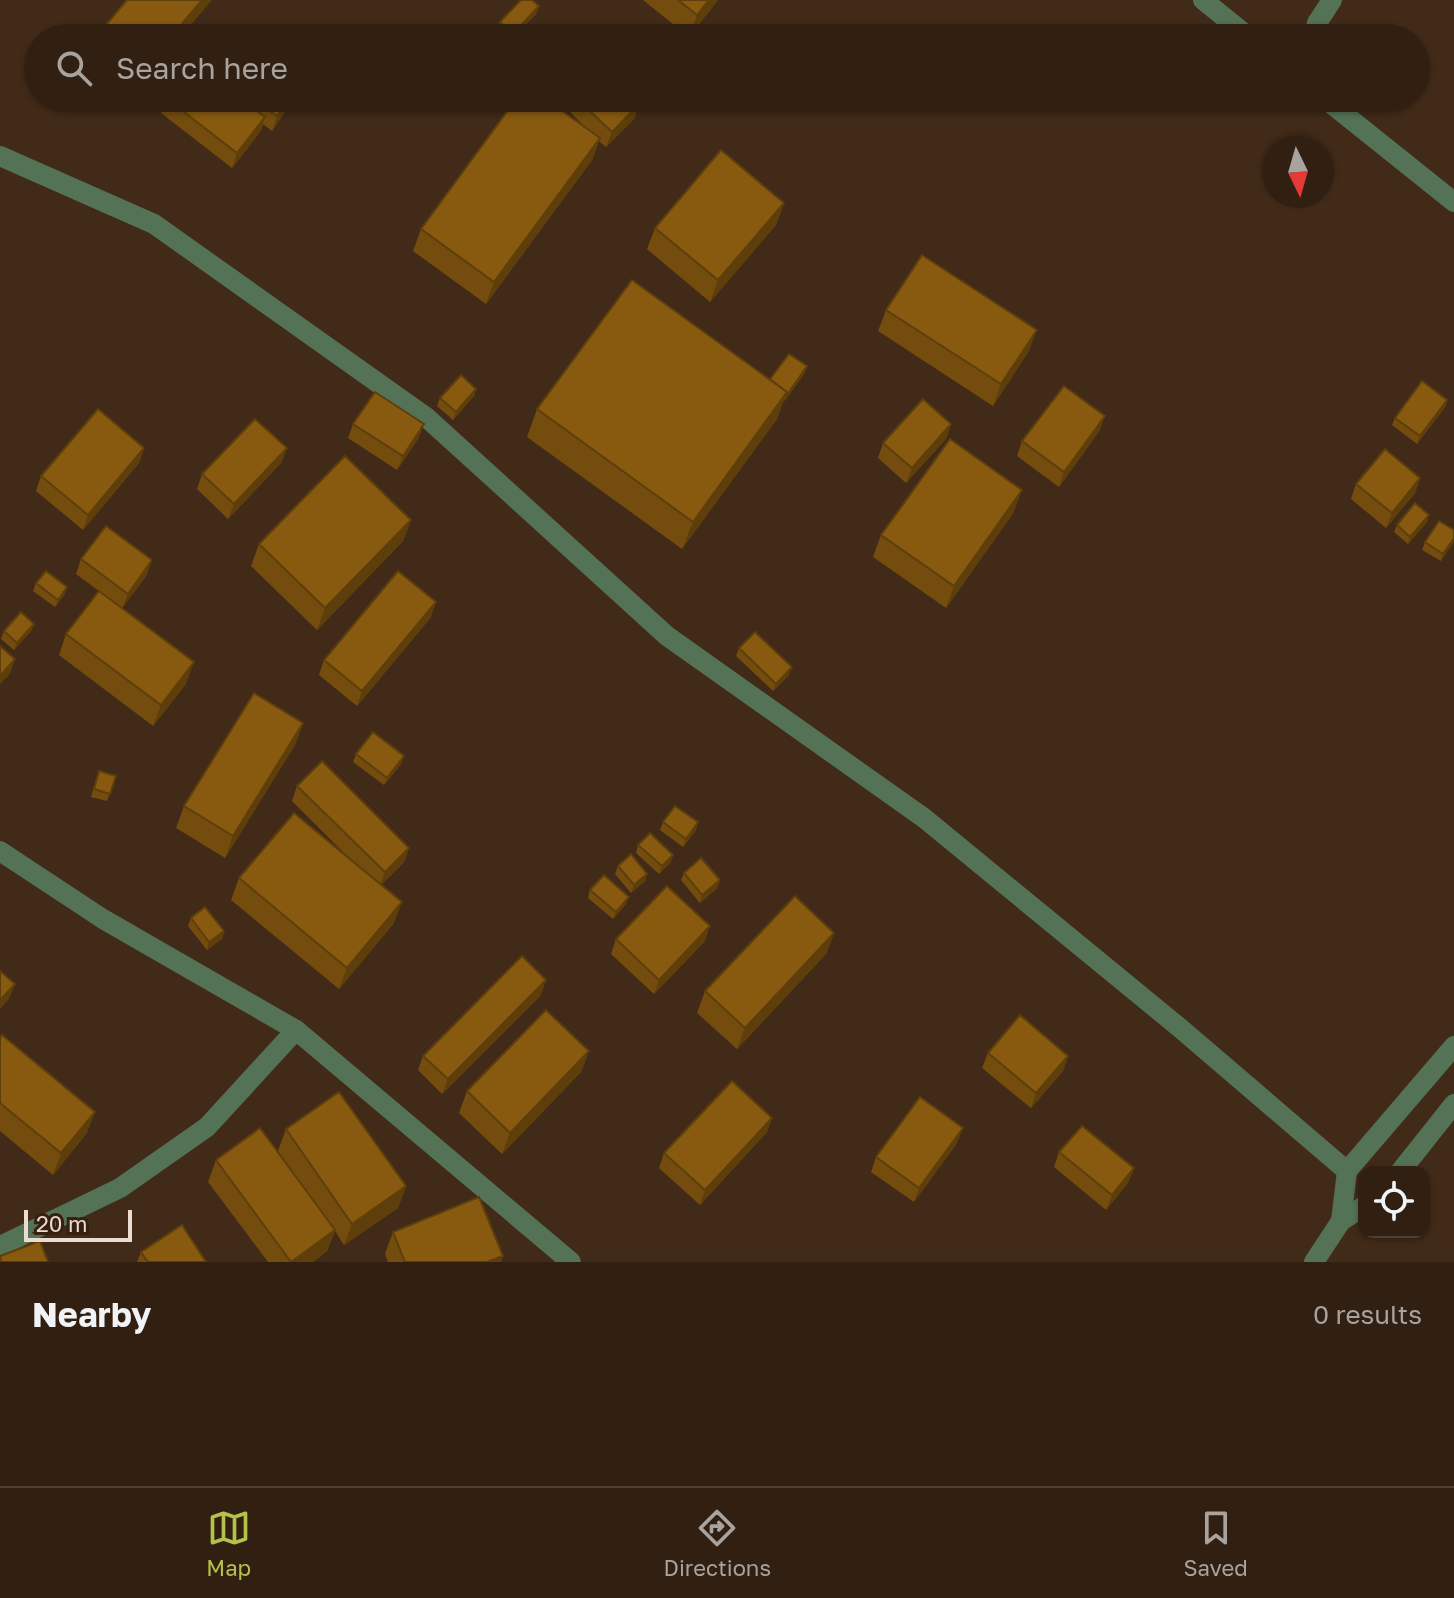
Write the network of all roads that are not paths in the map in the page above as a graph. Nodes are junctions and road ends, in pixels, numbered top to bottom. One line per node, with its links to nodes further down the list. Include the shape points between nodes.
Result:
1 (1203, 0): 3 (street)
2 (1332, 0): 4 (street)
3 (1233, 24)
4 (1317, 24)
5 (1342, 112): 7 (street)
6 (0, 156): 13 (street, via 154,224 426,417 667,636 924,818)
7 (1454, 202)
8 (0, 851): 9 (street, via 103,919)
9 (296, 1030): 16 (street, via 207,1127 120,1188); 17 (street)
10 (1454, 1046): 13 (street)
11 (1454, 1104): 12 (street)
12 (1405, 1166)
13 (1347, 1171): 15 (street)
14 (1358, 1210): 15 (street)
15 (1341, 1221): 18 (street)
16 (0, 1246)
17 (571, 1262)
18 (1314, 1262)

